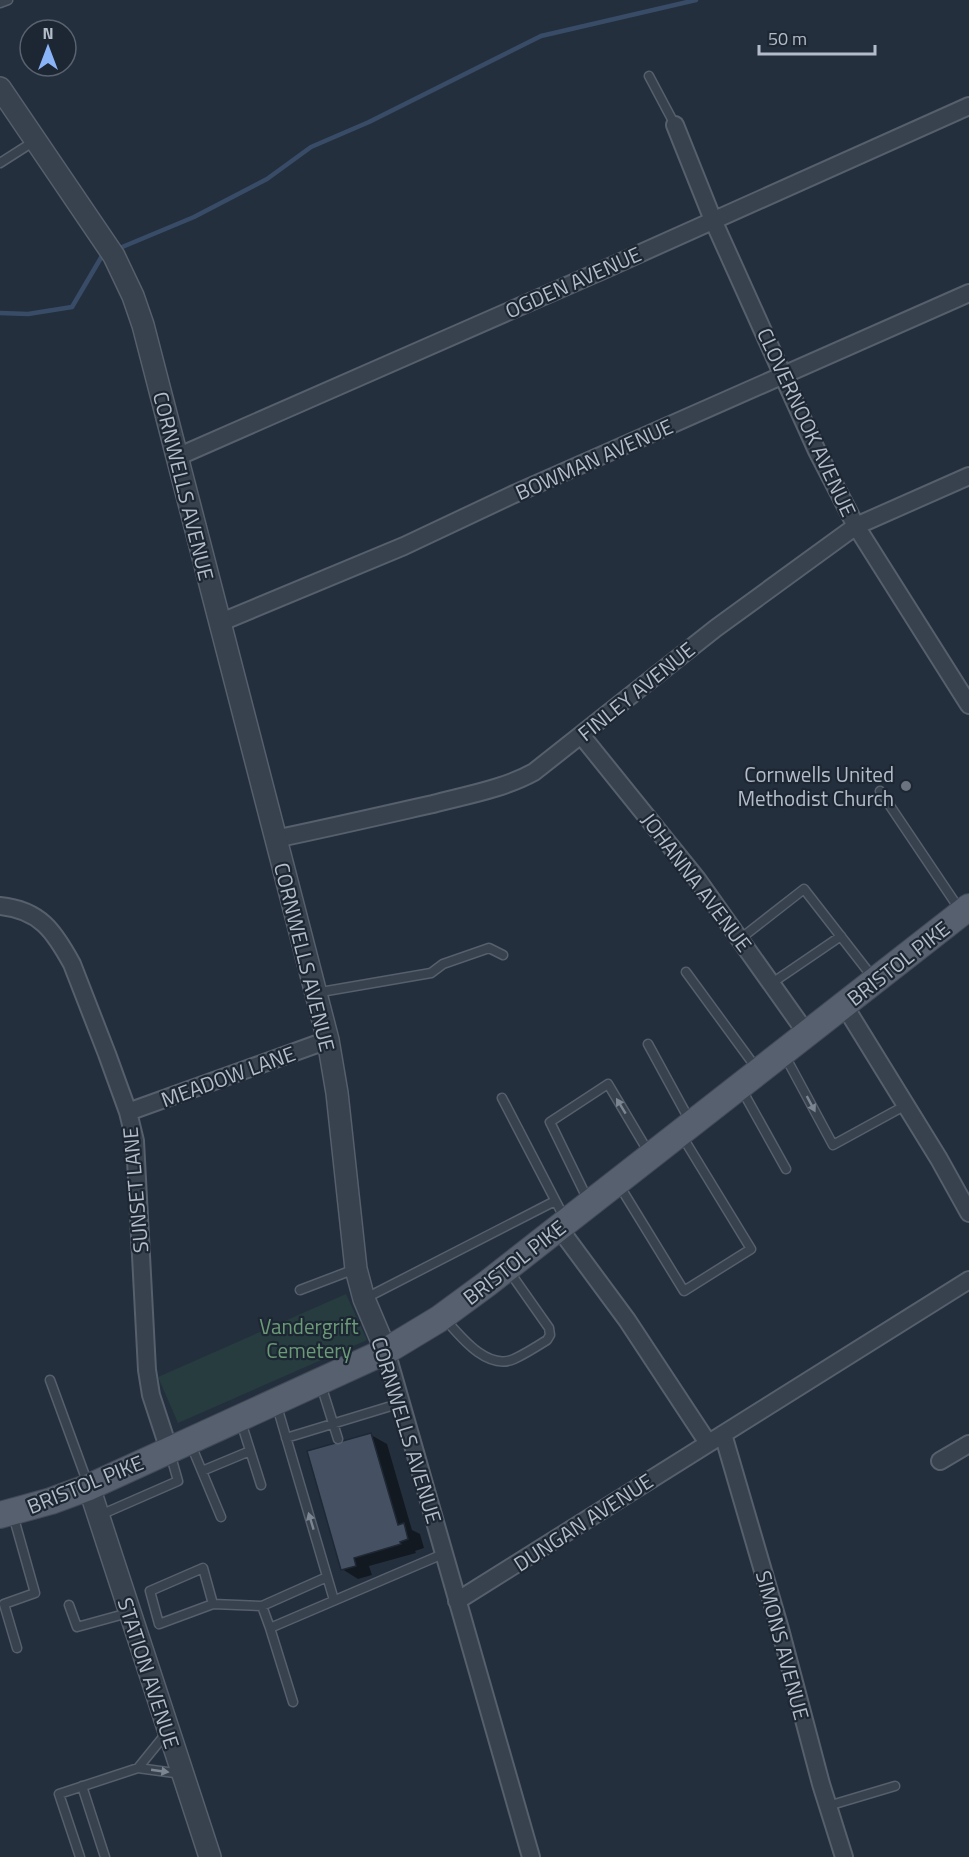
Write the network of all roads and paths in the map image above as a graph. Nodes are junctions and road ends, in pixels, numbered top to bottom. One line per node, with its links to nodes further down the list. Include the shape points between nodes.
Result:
1 (8, 0): 2 (lane)
2 (0, 3)
3 (650, 76): 6 (lane)
4 (0, 87): 7 (street, CORNWELLS AVENUE)
5 (969, 106): 9 (street, OGDEN AVENUE)
6 (675, 124): 9 (street, CLOVERNOOK AVENUE)
7 (36, 140): 8 (lane); 12 (street, CORNWELLS AVENUE, via 111,251 133,296)
8 (0, 163)
9 (713, 220): 11 (street, CLOVERNOOK AVENUE); 12 (street, OGDEN AVENUE)
10 (969, 293): 11 (street, BOWMAN AVENUE)
11 (783, 374): 14 (street, CLOVERNOOK AVENUE); 15 (street, BOWMAN AVENUE, via 404,546)
12 (177, 456): 15 (street, CORNWELLS AVENUE)
13 (969, 476): 14 (street, FINLEY AVENUE)
14 (856, 526): 16 (street, CLOVERNOOK AVENUE); 17 (street, FINLEY AVENUE, via 716,628)
15 (219, 623): 19 (street, CORNWELLS AVENUE)
16 (969, 705)
17 (581, 735): 19 (street, FINLEY AVENUE, via 517,781); 23 (street, JOHANNA AVENUE)
18 (880, 790): 21 (lane)
19 (275, 839): 28 (street, CORNWELLS AVENUE)
20 (0, 906): 37 (street, SUNSET LANE, via 33,915 60,943 72,964)
21 (966, 910): 26 (main road, BRISTOL PIKE)
22 (841, 936): 23 (lane, via 804,889); 26 (lane); 27 (lane)
23 (740, 939): 27 (street, JOHANNA AVENUE)
24 (503, 955): 28 (lane, via 489,948 443,964 431,973)
25 (686, 972): 34 (lane)
26 (875, 980): 29 (main road, BRISTOL PIKE)
27 (772, 984): 30 (street, JOHANNA AVENUE)
28 (315, 993): 31 (street, CORNWELLS AVENUE)
29 (844, 1005): 30 (main road, BRISTOL PIKE); 36 (street)
30 (807, 1034): 33 (main road, BRISTOL PIKE)
31 (327, 1040): 37 (street, MEADOW LANE); 46 (street, CORNWELLS AVENUE, via 337,1093)
32 (648, 1044): 38 (lane)
33 (783, 1053): 34 (main road, BRISTOL PIKE); 36 (lane, one-way to 36, via 833,1145)
34 (749, 1079): 38 (main road, BRISTOL PIKE); 40 (lane)
35 (502, 1098): 44 (lane)
36 (906, 1104): 43 (street)
37 (128, 1112): 63 (street, SUNSET LANE, via 135,1141 148,1377 155,1409)
38 (686, 1129): 39 (main road, BRISTOL PIKE); 41 (lane, via 751,1249 684,1291)
39 (651, 1156): 41 (main road, BRISTOL PIKE); 42 (lane, one-way to 42, via 608,1084 550,1122)
40 (786, 1169)
41 (617, 1182): 42 (main road, BRISTOL PIKE)
42 (590, 1204): 44 (main road, BRISTOL PIKE)
43 (969, 1213)
44 (560, 1217): 45 (main road, BRISTOL PIKE); 49 (lane); 61 (street)
45 (507, 1268): 50 (main road, BRISTOL PIKE); 50 (lane, via 549,1328 547,1340 512,1360 495,1360 462,1338)
46 (356, 1269): 48 (lane); 49 (street, CORNWELLS AVENUE)
47 (969, 1280): 58 (street)
48 (300, 1290)
49 (364, 1299): 51 (street, CORNWELLS AVENUE)
50 (442, 1316): 51 (main road, BRISTOL PIKE)
51 (386, 1351): 53 (main road, BRISTOL PIKE); 55 (street, CORNWELLS AVENUE)
52 (50, 1380): 68 (lane)
53 (320, 1382): 54 (main road, BRISTOL PIKE); 57 (lane)
54 (276, 1402): 56 (main road, BRISTOL PIKE); 59 (lane)
55 (401, 1403): 57 (lane); 72 (street, CORNWELLS AVENUE)
56 (240, 1419): 63 (main road, BRISTOL PIKE); 64 (lane)
57 (333, 1423): 59 (lane); 60 (lane)
58 (723, 1434): 61 (street, DUNGAN AVENUE); 88 (street, SIMONS AVENUE)
59 (286, 1438): 73 (lane, one-way to 59)
60 (338, 1439)
61 (708, 1443): 75 (street, DUNGAN AVENUE)
62 (969, 1444): 65 (street)
63 (179, 1445): 66 (lane); 68 (main road, BRISTOL PIKE); 70 (lane, via 178,1481)
64 (250, 1451): 66 (lane); 67 (lane)
65 (940, 1461)
66 (202, 1472): 71 (lane)
67 (261, 1485)
68 (89, 1487): 69 (main road, BRISTOL PIKE); 70 (street, STATION AVENUE)
69 (3, 1514): 81 (lane, via 35,1593 4,1604)
70 (98, 1516): 79 (street, STATION AVENUE)
71 (221, 1517)
72 (443, 1554): 74 (lane); 75 (street, CORNWELLS AVENUE)
73 (327, 1577): 74 (lane); 78 (lane)
74 (334, 1600): 80 (lane)
75 (457, 1601): 92 (street, CORNWELLS AVENUE)
76 (213, 1604): 76 (lane, via 203,1568 150,1591 159,1624); 78 (lane)
77 (69, 1605): 79 (lane, via 77,1627)
78 (262, 1606): 80 (lane)
79 (129, 1613): 83 (street, STATION AVENUE)
80 (270, 1628): 82 (lane)
81 (17, 1648)
82 (292, 1702)
83 (168, 1731): 84 (lane); 85 (street, STATION AVENUE)
84 (138, 1768): 85 (lane, one-way to 85); 86 (lane)
85 (182, 1774): 91 (street, STATION AVENUE)
86 (82, 1786): 89 (lane, via 59,1794); 90 (lane)
87 (895, 1786): 88 (lane)
88 (828, 1806): 93 (street, SIMONS AVENUE)
89 (80, 1857)
90 (105, 1857)
91 (210, 1857)
92 (531, 1857)
93 (844, 1857)

